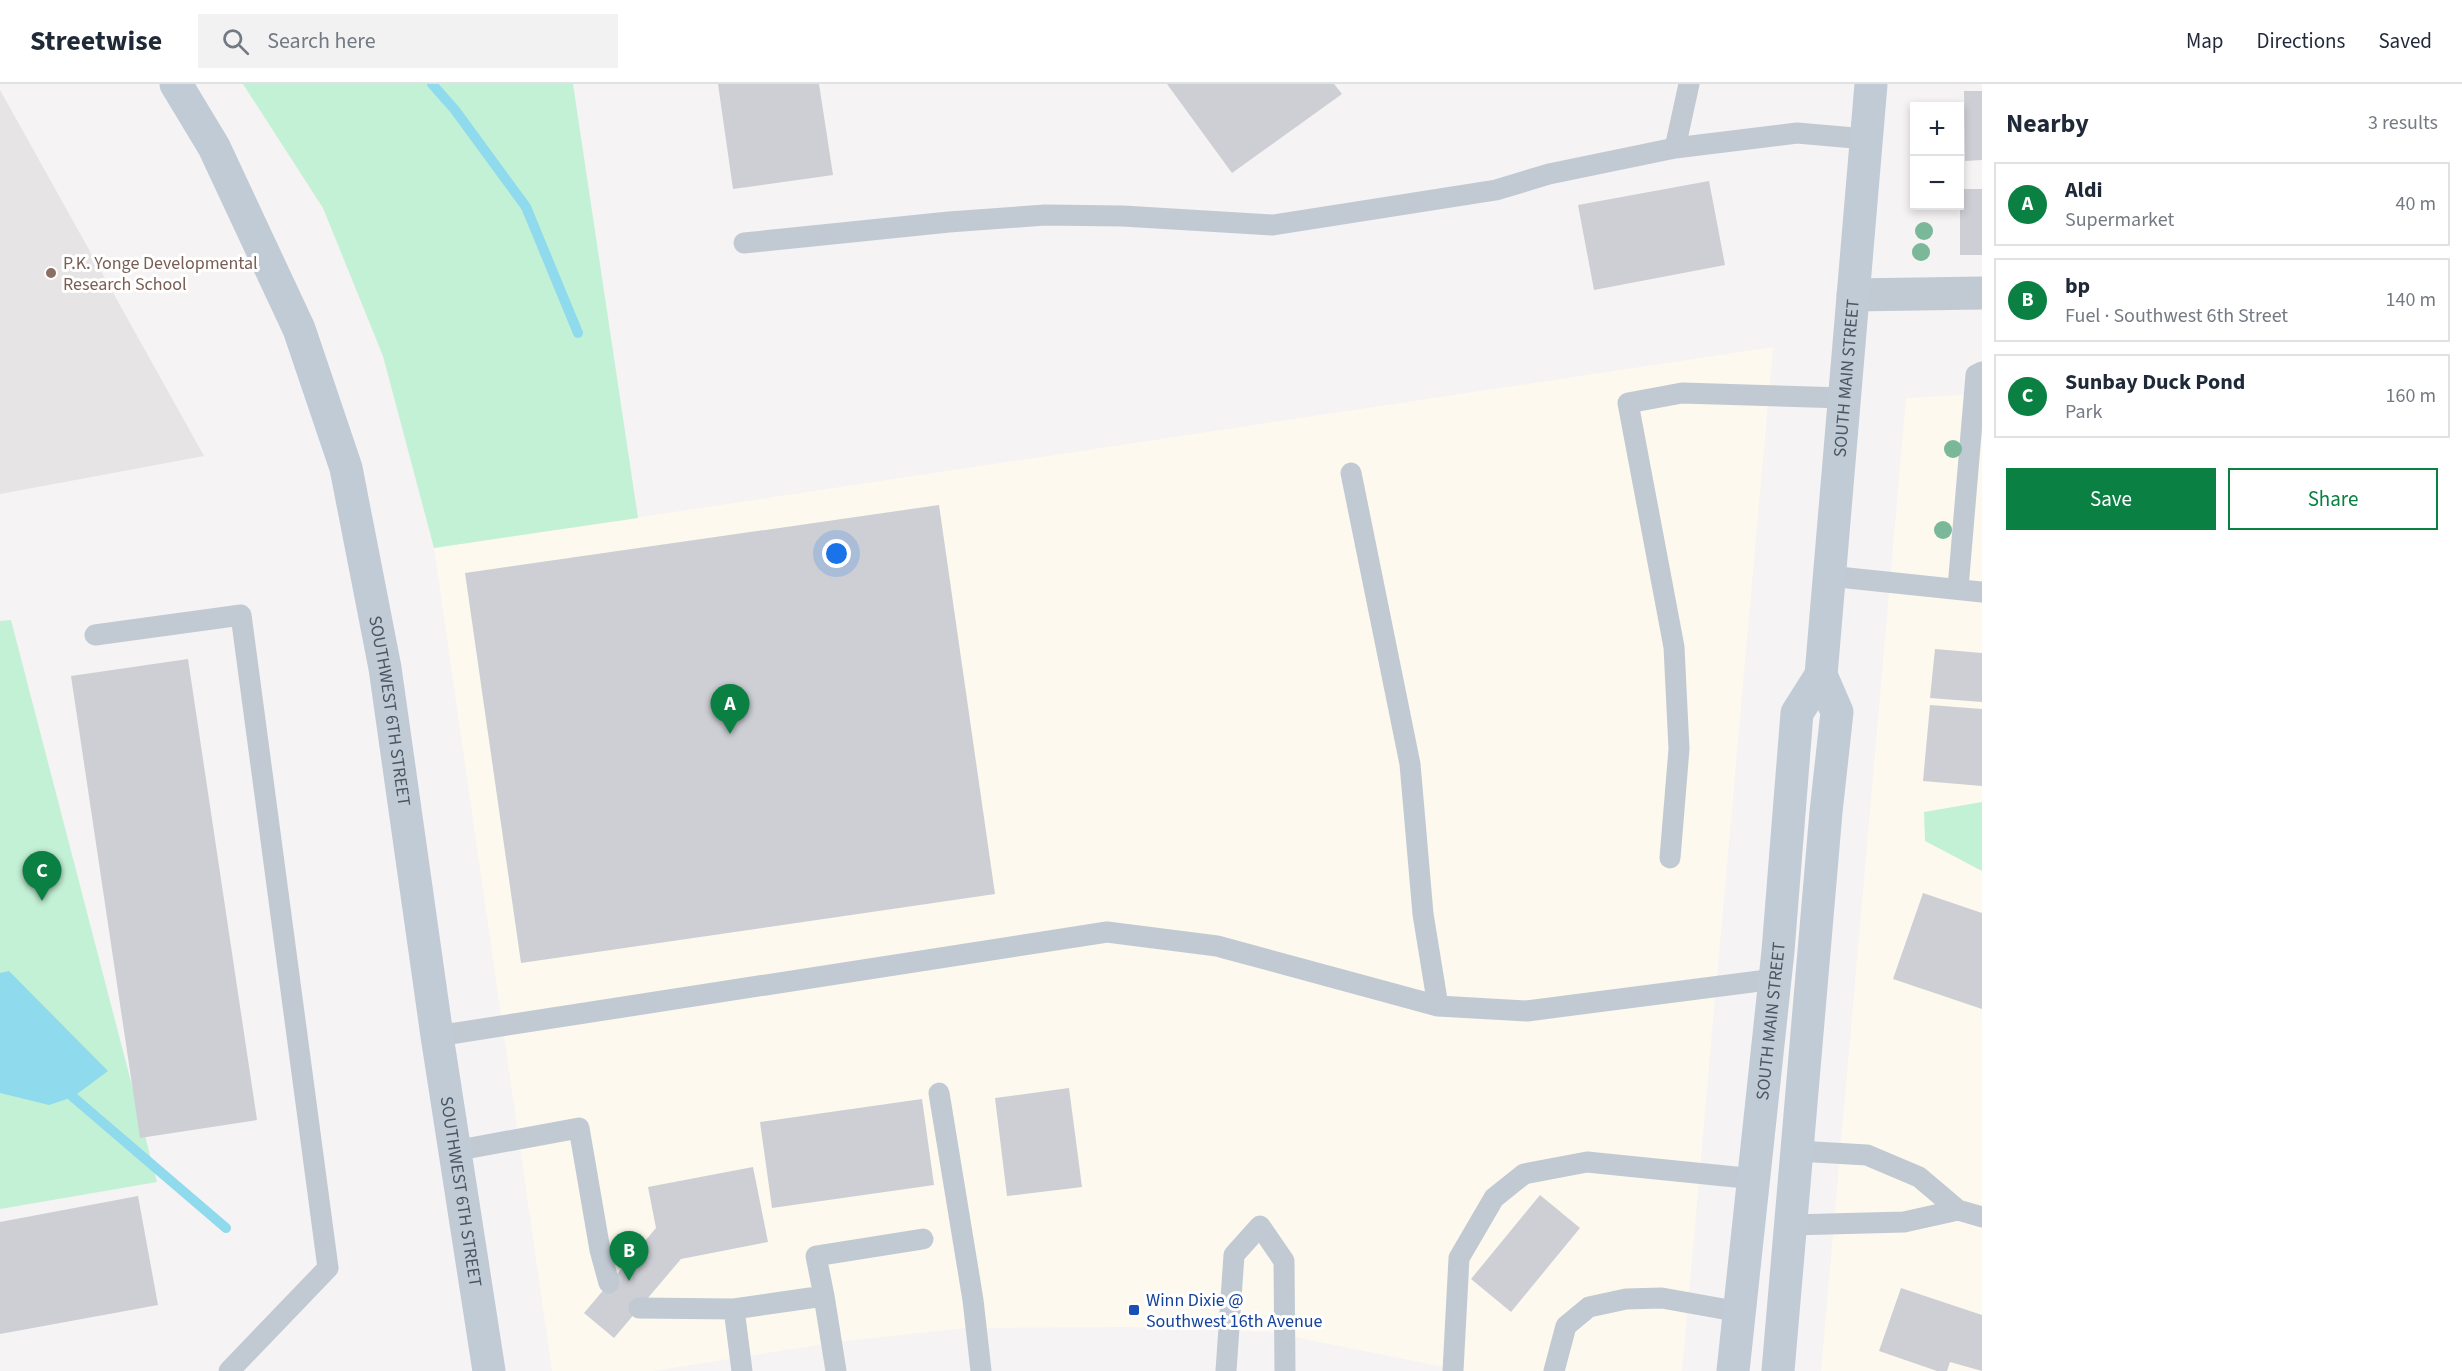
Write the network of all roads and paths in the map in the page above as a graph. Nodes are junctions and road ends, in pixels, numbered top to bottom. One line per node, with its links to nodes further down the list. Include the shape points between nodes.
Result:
1 (176, 84): 20 (main road, SOUTHWEST 6TH STREET, via 214,147 299,329 346,468 385,668)
2 (1689, 84): 5 (lane)
3 (1871, 84): 4 (main road, SOUTH MAIN STREET)
4 (1866, 140): 5 (lane, via 1797,133); 8 (main road, SOUTH MAIN STREET)
5 (1675, 148): 6 (lane, via 1549,174 1496,190 1273,225 1045,215)
6 (744, 243)
7 (1982, 293): 8 (street)
8 (1853, 295): 10 (main road, SOUTH MAIN STREET)
9 (1982, 372): 13 (lane, via 1976,375)
10 (1844, 398): 12 (main road, SOUTH MAIN STREET); 17 (lane, via 1682,393 1628,403 1674,647 1679,749)
11 (1351, 473): 19 (lane, via 1410,764 1424,914)
12 (1829, 576): 13 (lane); 16 (main road, SOUTH MAIN STREET)
13 (1958, 588): 14 (lane)
14 (1982, 592)
15 (95, 636): 34 (lane, via 241,615 328,1268)
16 (1821, 675): 18 (main road, SOUTH MAIN STREET, via 1797,712); 23 (main road, SOUTH MAIN STREET, via 1838,712)
17 (1670, 858)
18 (1775, 980): 19 (lane, via 1527,1011); 24 (main road, SOUTH MAIN STREET)
19 (1438, 1005): 20 (lane, via 1217,946 1107,932)
20 (437, 1036): 22 (main road, SOUTHWEST 6TH STREET)
21 (939, 1093): 38 (lane)
22 (454, 1151): 29 (lane, via 579,1128); 35 (main road, SOUTHWEST 6TH STREET)
23 (1797, 1151): 25 (lane, via 1867,1155 1919,1177); 27 (main road, SOUTH MAIN STREET)
24 (1755, 1179): 33 (main road, SOUTH MAIN STREET); 41 (lane, via 1587,1162 1524,1174 1494,1198 1459,1258)
25 (1958, 1210): 26 (lane); 27 (lane, via 1904,1222)
26 (1982, 1217)
27 (1791, 1225): 44 (main road, SOUTH MAIN STREET)
28 (922, 1239): 30 (lane, via 816,1256)
29 (609, 1283)
30 (824, 1296): 32 (lane); 37 (lane)
31 (639, 1308): 32 (lane)
32 (734, 1309): 36 (lane)
33 (1740, 1312): 42 (lane, via 1662,1298 1626,1299 1589,1307 1566,1326); 43 (main road, SOUTH MAIN STREET)
34 (233, 1369)
35 (489, 1371)
36 (742, 1371)
37 (836, 1371)
38 (981, 1371)
39 (1226, 1371): 40 (lane, via 1234,1255 1260,1226 1284,1261)
40 (1285, 1371)
41 (1453, 1371)
42 (1554, 1371)
43 (1733, 1371)
44 (1778, 1371)

